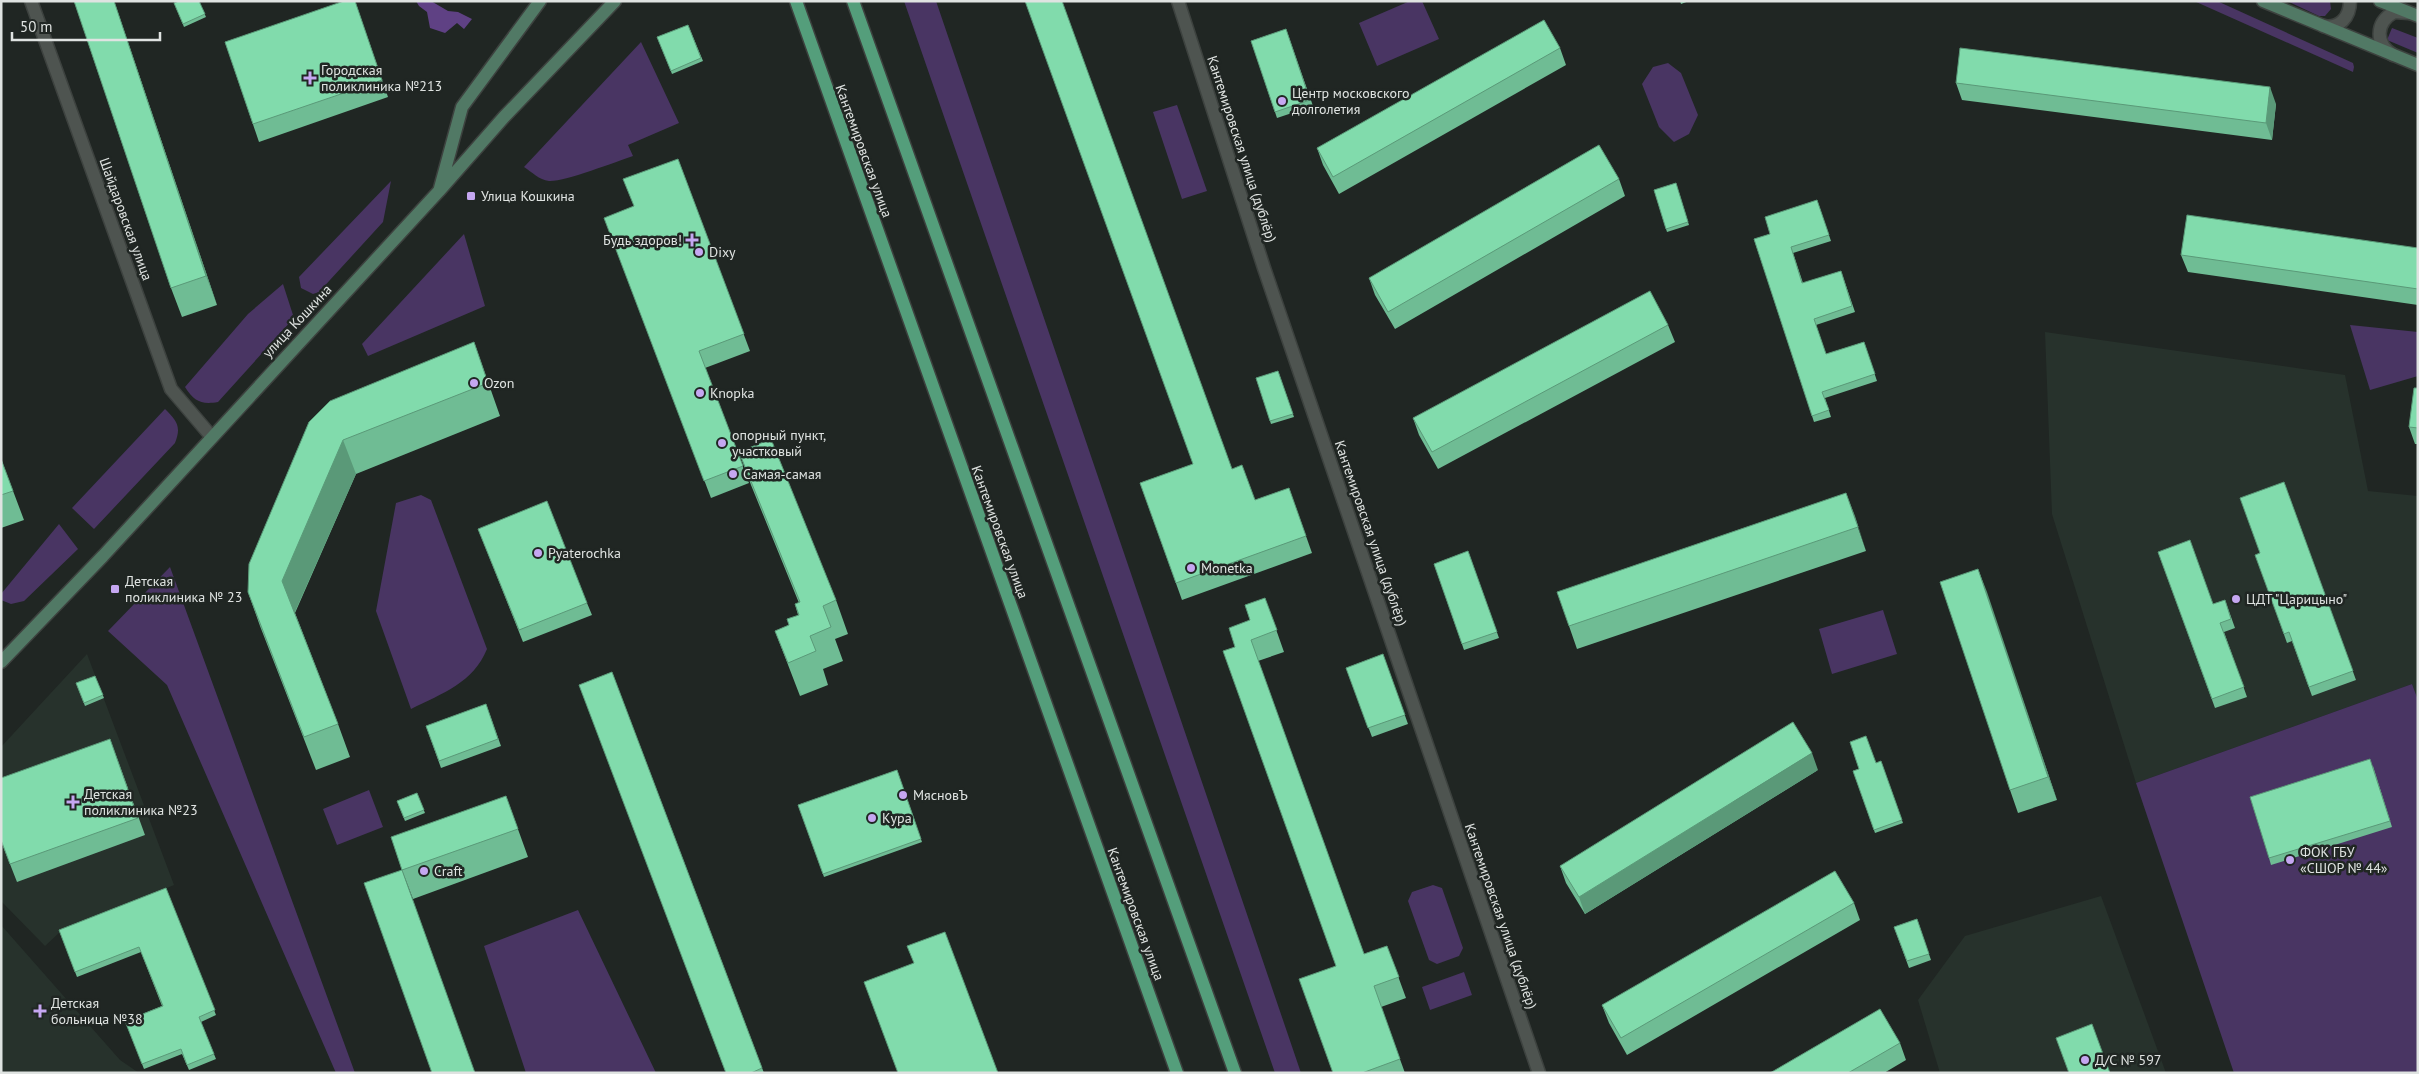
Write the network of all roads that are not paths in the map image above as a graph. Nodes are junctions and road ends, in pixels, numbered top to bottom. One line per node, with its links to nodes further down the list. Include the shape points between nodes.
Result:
1 (31, 1): 15 (street, Шайдаровская улица, via 171,389)
2 (540, 1): 14 (main road, via 462,107)
3 (615, 1): 14 (main road, улица Кошкина, via 504,117)
4 (796, 1): 17 (main road, Кантемировская улица)
5 (853, 1): 18 (main road)
6 (1178, 1): 19 (street, Кантемировская улица (дублёр), via 1264,268)
7 (2263, 1): 11 (main road)
8 (2350, 1): 11 (street, via 2348,16 2342,22)
9 (2380, 1): 10 (main road)
10 (2413, 14): 12 (street, via 2394,12 2382,22 2379,30 2382,45)
11 (2320, 26): 12 (main road)
12 (2394, 55): 13 (main road)
13 (2418, 65)
14 (439, 191): 15 (main road, улица Кошкина)
15 (211, 436): 16 (main road, улица Кошкина, via 103,556)
16 (1, 662)
17 (1177, 1073)
18 (1235, 1073)
19 (1539, 1073)

